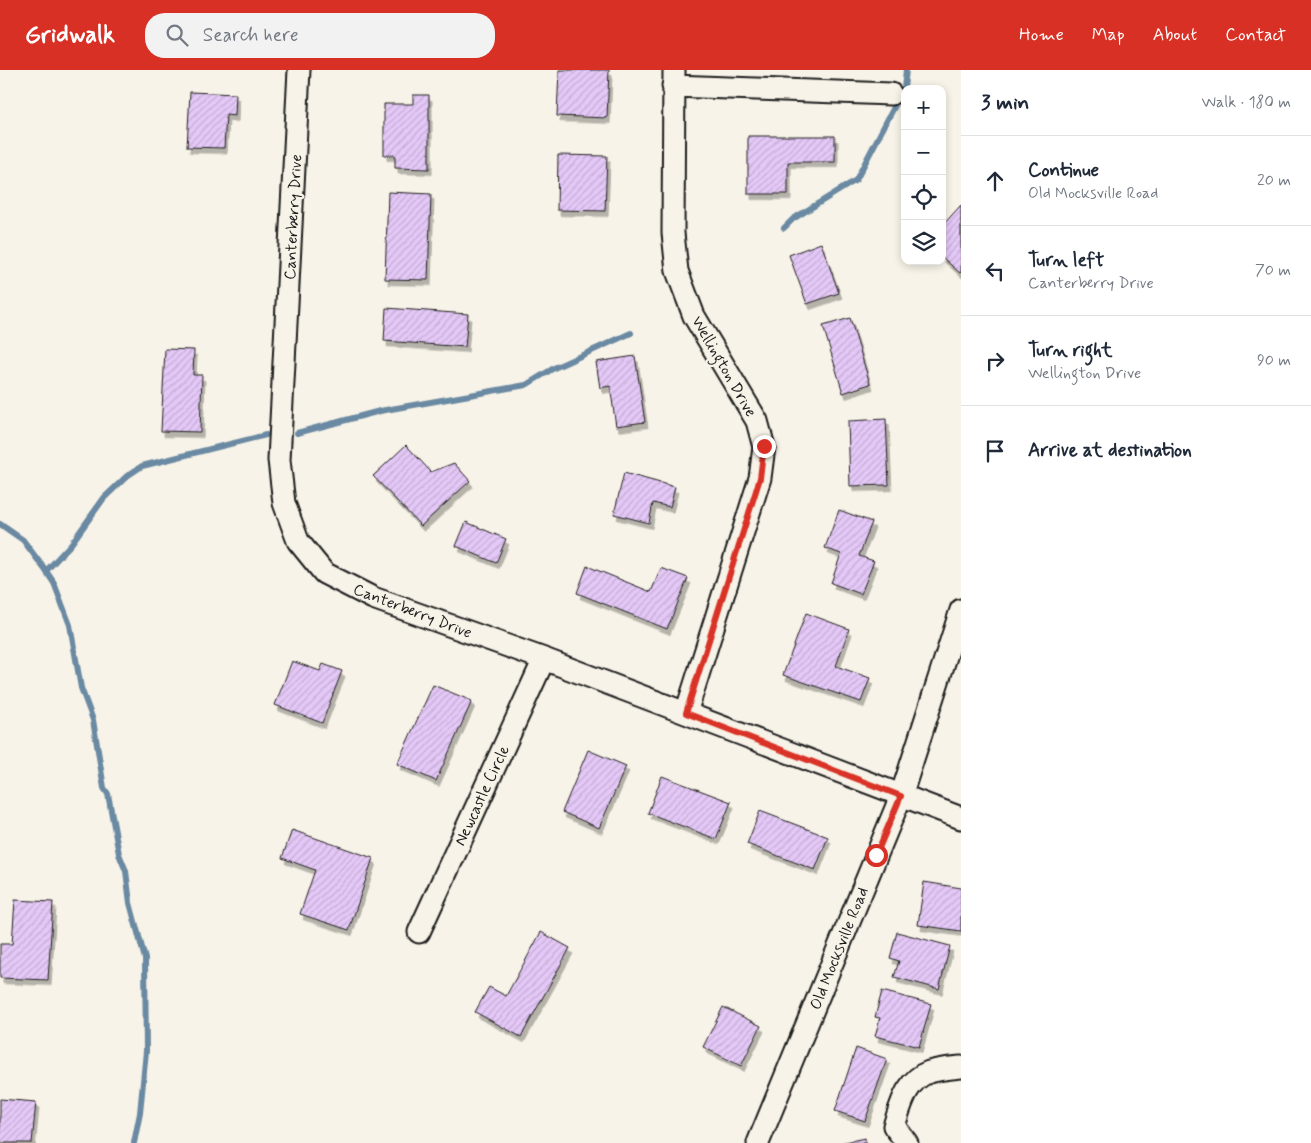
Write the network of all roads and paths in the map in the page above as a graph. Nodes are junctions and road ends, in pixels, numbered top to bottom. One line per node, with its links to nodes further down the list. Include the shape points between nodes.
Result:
1 (299, 70): 5 (street, Canterberry Drive, via 279,460 284,503 298,542 324,573 373,598)
2 (673, 78): 3 (street); 6 (street, Wellington Drive, via 673,233 677,271 694,316 757,421 764,446 760,478)
3 (891, 94)
4 (961, 610): 7 (street, Old Mocksville Road)
5 (544, 659): 6 (street, Canterberry Drive); 9 (street, Newcastle Circle)
6 (686, 713): 7 (street, Canterberry Drive)
7 (901, 796): 8 (street, Canterberry Drive); 11 (street, Old Mocksville Road)
8 (961, 818)
9 (418, 932)
10 (961, 1067): 12 (street, via 929,1072 912,1082 894,1126)
11 (758, 1143)
12 (907, 1143)

